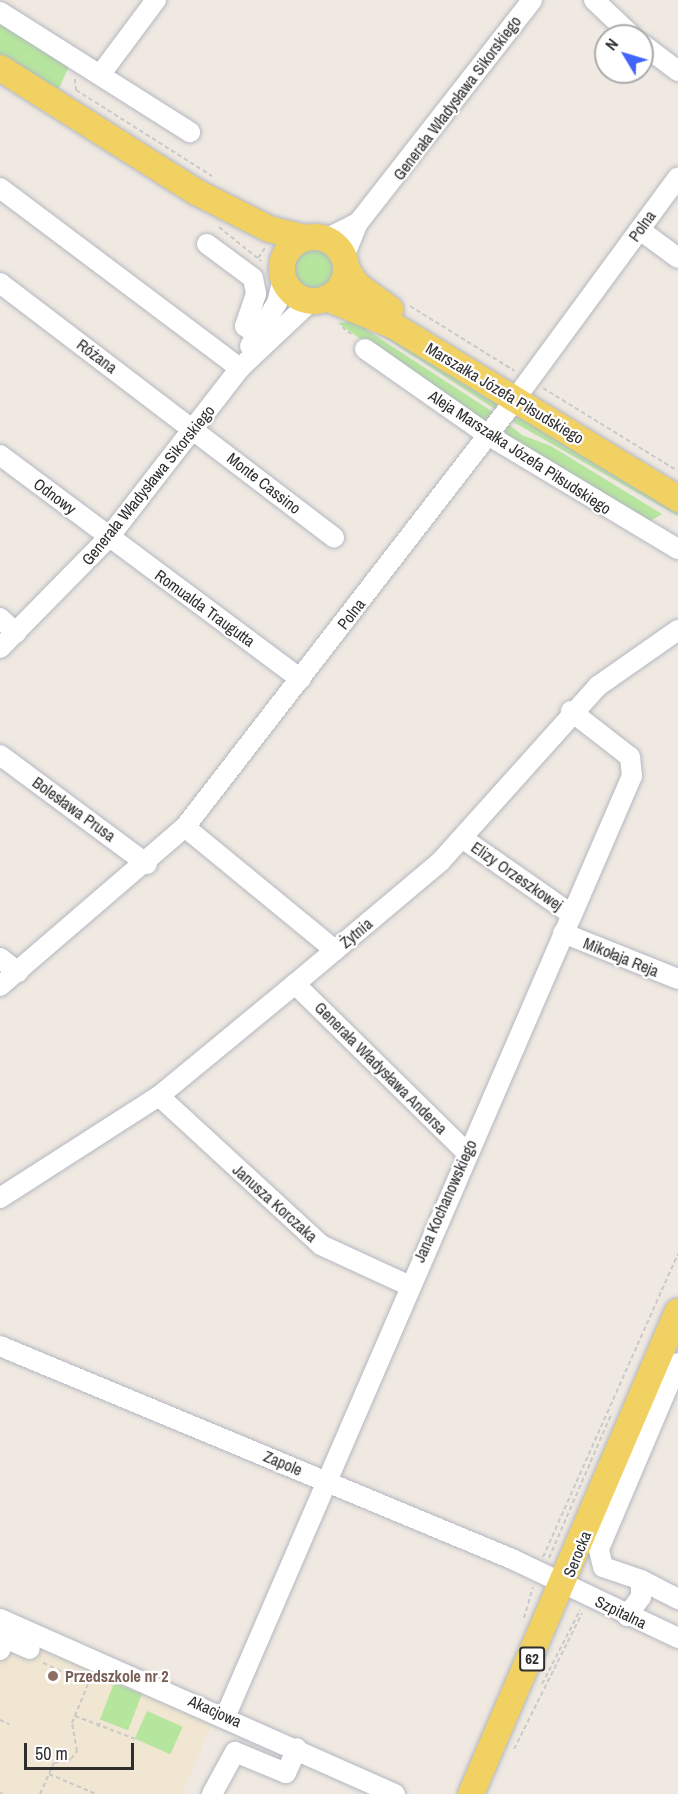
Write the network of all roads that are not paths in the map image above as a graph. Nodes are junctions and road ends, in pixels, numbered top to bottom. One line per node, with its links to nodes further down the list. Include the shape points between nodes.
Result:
1 (156, 0): 8 (street)
2 (532, 0): 14 (street, Generała Władysława Sikorskiego)
3 (594, 0): 5 (street)
4 (0, 12): 8 (street)
5 (619, 24)
6 (654, 53): 9 (street)
7 (0, 68): 12 (main road)
8 (92, 70): 10 (street)
9 (678, 71)
10 (190, 132)
11 (678, 177): 15 (street, Polna)
12 (206, 185): 16 (main road, via 269,229); 20 (main road, via 260,243)
13 (0, 188): 25 (street)
14 (358, 223): 16 (street, Generała Władysława Sikorskiego); 19 (street, Generała Władysława Sikorskiego)
15 (639, 230): 18 (street); 26 (street, Polna)
16 (316, 238): 19 (main road); 20 (main road, via 289,249)
17 (207, 244): 23 (street, via 252,278 256,294 244,326)
18 (678, 258)
19 (345, 263): 22 (main road, via 341,286); 26 (main road, Marszałka Józefa Piłsudskiego, via 369,294)
20 (276, 271): 22 (main road, via 294,294); 23 (street, Generała Władysława Sikorskiego)
21 (0, 283): 27 (street, Różana)
22 (319, 300): 25 (street, Generała Władysława Sikorskiego); 26 (main road, Marszałka Józefa Piłsudskiego, via 394,326)
23 (257, 335): 25 (street, Generała Władysława Sikorskiego)
24 (365, 349): 28 (street, Aleja Marszałka Józefa Piłsudskiego)
25 (240, 368): 27 (street, Generała Władysława Sikorskiego)
26 (518, 396): 28 (street, Polna); 30 (main road, Marszałka Józefa Piłsudskiego); 31 (main road, Marszałka Józefa Piłsudskiego)
27 (194, 429): 32 (street, Generała Władysława Sikorskiego); 33 (street, Monte Cassino)
28 (488, 435): 34 (street, Aleja Marszałka Józefa Piłsudskiego); 39 (street, Polna)
29 (0, 455): 32 (street, Odnowy)
30 (678, 488)
31 (678, 499)
32 (109, 537): 37 (street, Generała Władysława Sikorskiego); 39 (street, Romualda Traugutta)
33 (334, 537)
34 (678, 549)
35 (0, 618): 37 (street)
36 (678, 630): 40 (street, Żytnia, via 628,662)
37 (16, 633): 38 (street, Generała Władysława Sikorskiego)
38 (0, 648)
39 (301, 679): 42 (street, Polna)
40 (571, 711): 43 (street, Żytnia); 45 (street, Jana Kochanowskiego, via 626,753 634,769)
41 (0, 755): 44 (street, Bolesława Prusa)
42 (185, 827): 44 (street, Polna); 47 (street)
43 (462, 838): 45 (street, Elizy Orzeszkowej); 47 (street, Żytnia)
44 (147, 864): 49 (street, Polna)
45 (572, 914): 46 (street, Jana Kochanowskiego)
46 (563, 933): 50 (street, Mikołaja Reja); 54 (street, Jana Kochanowskiego)
47 (335, 950): 51 (street, Żytnia)
48 (0, 958): 49 (street)
49 (18, 972): 52 (street, Polna)
50 (678, 979)
51 (296, 984): 53 (street, Żytnia); 54 (street, Generała Władysława Andersa)
52 (0, 986)
53 (159, 1096): 55 (street, Żytnia); 56 (street, Janusza Korczaka, via 321,1245)
54 (466, 1152): 56 (street, Jana Kochanowskiego)
55 (0, 1198)
56 (408, 1285): 60 (street, Jana Kochanowskiego)
57 (678, 1311): 61 (main road, Serocka / 62)
58 (0, 1346): 60 (street, Zapole)
59 (678, 1363): 62 (street, via 598,1550 603,1567)
60 (326, 1481): 61 (street, Zapole); 69 (street, Jana Kochanowskiego)
61 (548, 1576): 64 (street, Szpitalna); 73 (main road, Serocka / 62)
62 (641, 1580): 63 (street); 64 (street, via 641,1597)
63 (678, 1599)
64 (627, 1616): 66 (street, Szpitalna)
65 (0, 1619): 69 (street, Akacjowa)
66 (678, 1638)
67 (0, 1650): 68 (street, via 5,1638)
68 (32, 1658)
69 (226, 1715): 70 (street, Akacjowa)
70 (297, 1748): 71 (street, via 286,1773 235,1752); 72 (street, Akacjowa)
71 (212, 1794)
72 (395, 1794)
73 (471, 1794)

